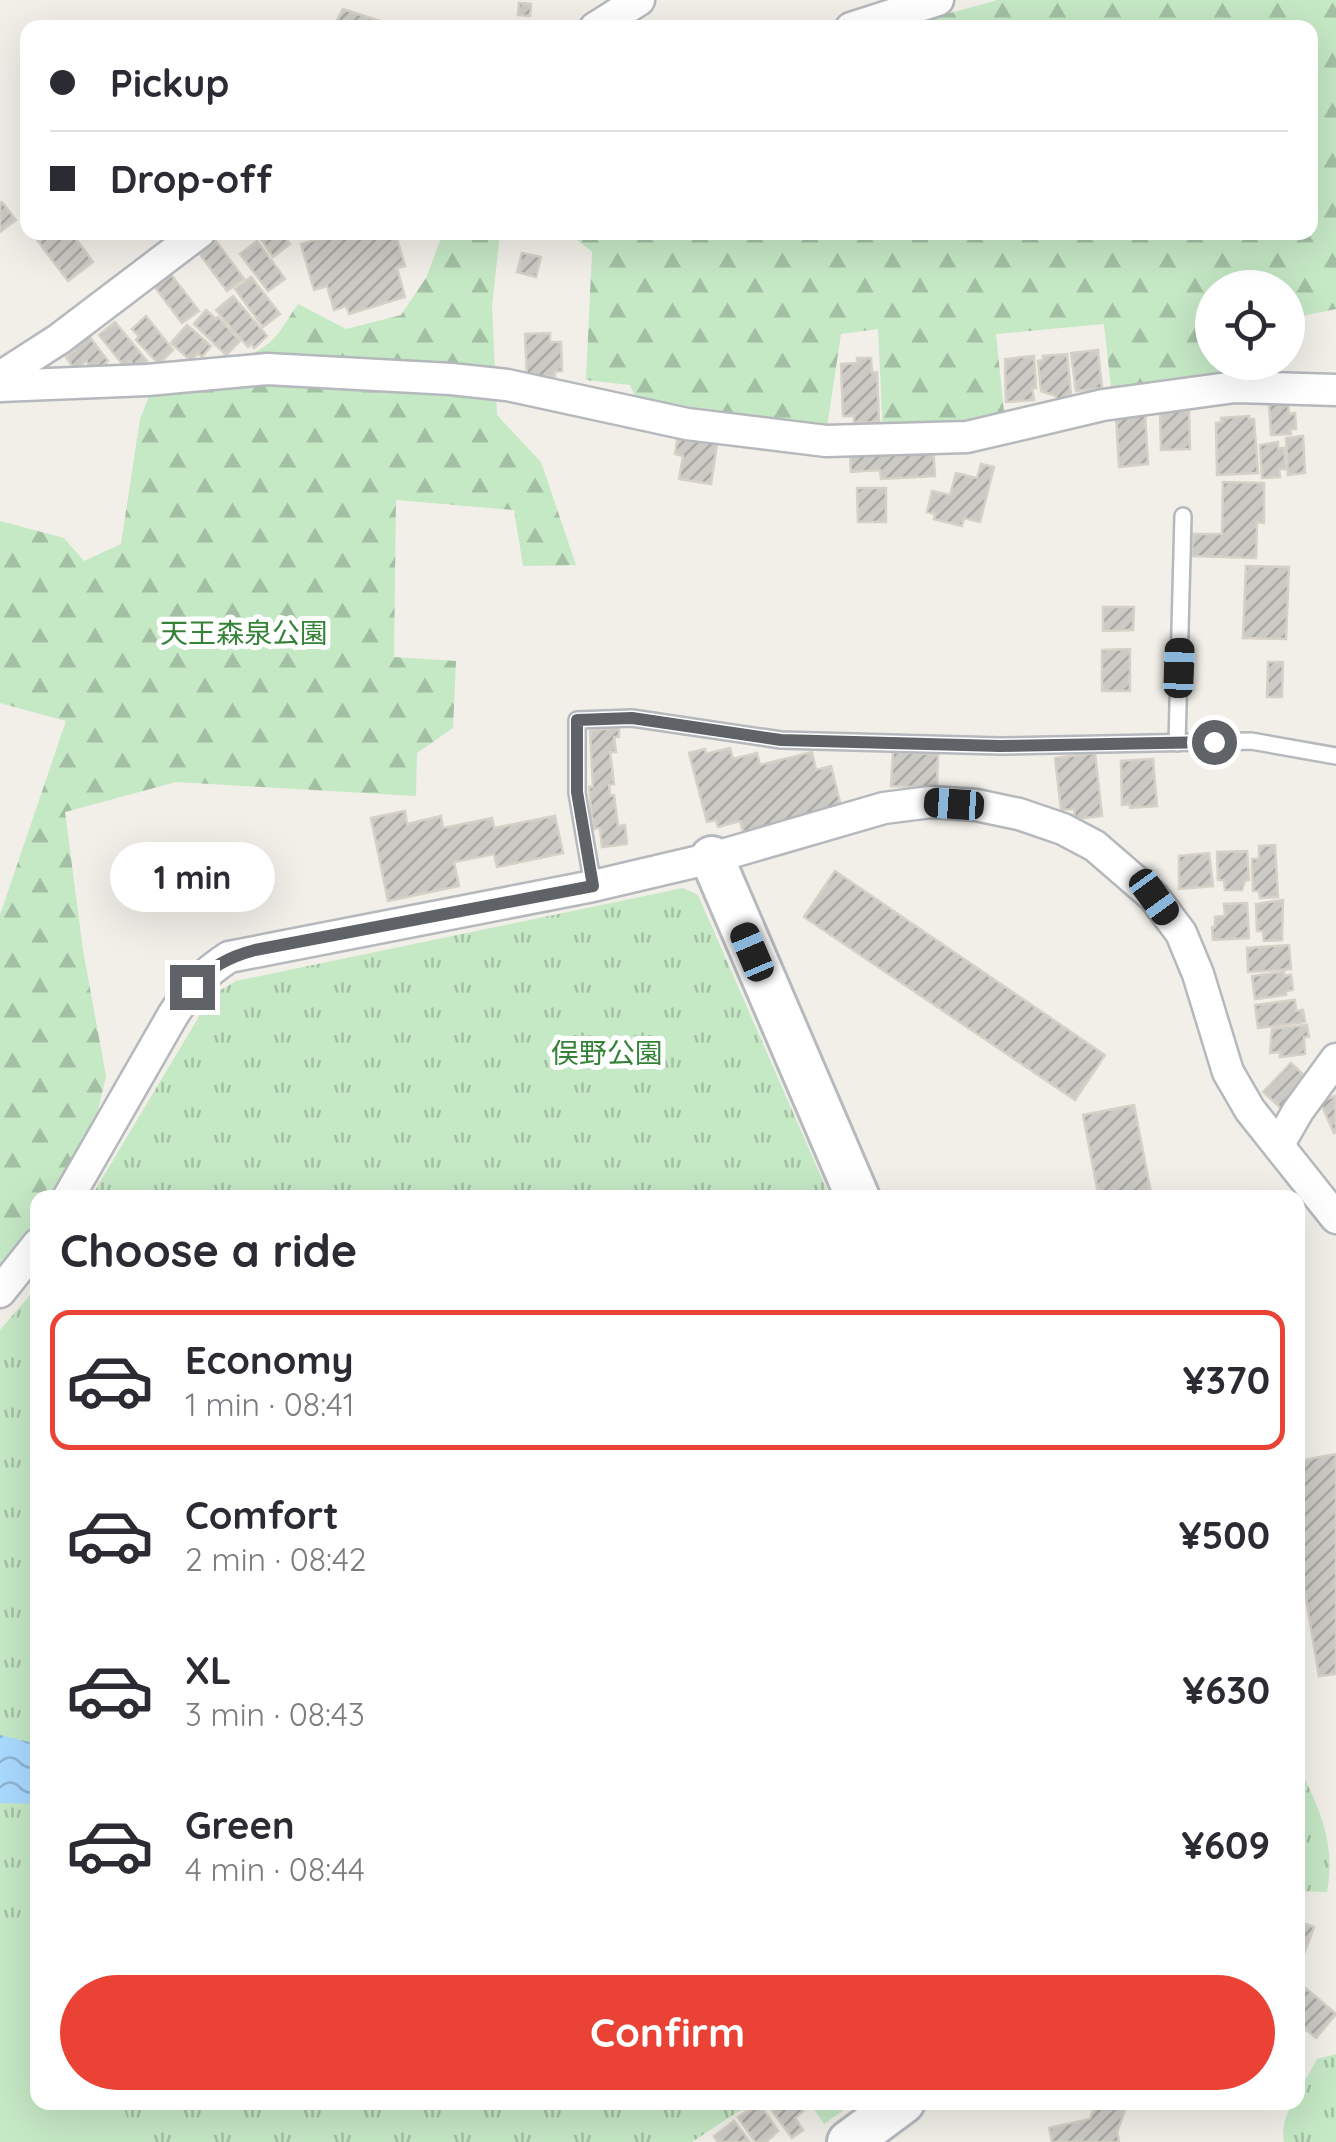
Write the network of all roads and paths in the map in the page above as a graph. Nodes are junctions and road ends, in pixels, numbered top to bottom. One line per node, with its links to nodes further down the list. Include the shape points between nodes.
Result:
1 (639, 0): 3 (street)
2 (938, 0): 4 (street)
3 (608, 20)
4 (876, 20)
5 (190, 240): 6 (street)
6 (0, 378)
7 (0, 386): 8 (street, via 267,370 451,379 686,424 826,440 968,437 1103,404 1235,387)
8 (1336, 390)
9 (1183, 516): 10 (lane)
10 (1177, 743): 11 (lane, via 1252,741); 13 (lane, via 781,740 632,718 577,720 577,792)
11 (1336, 756)
12 (712, 858): 13 (street); 15 (street, via 860,813 931,802 976,805 1063,828 1124,868 1181,933 1228,1072); 17 (street)
13 (593, 886): 16 (street, via 229,957 208,970 173,1015)
14 (1336, 1059): 15 (street)
15 (1279, 1144): 18 (street)
16 (73, 1190)
17 (855, 1190)
18 (1336, 1218)
19 (30, 1249): 21 (street)
20 (30, 1254): 22 (street)
21 (0, 1257)
22 (0, 1292)
23 (892, 2110): 24 (street)
24 (849, 2142)

